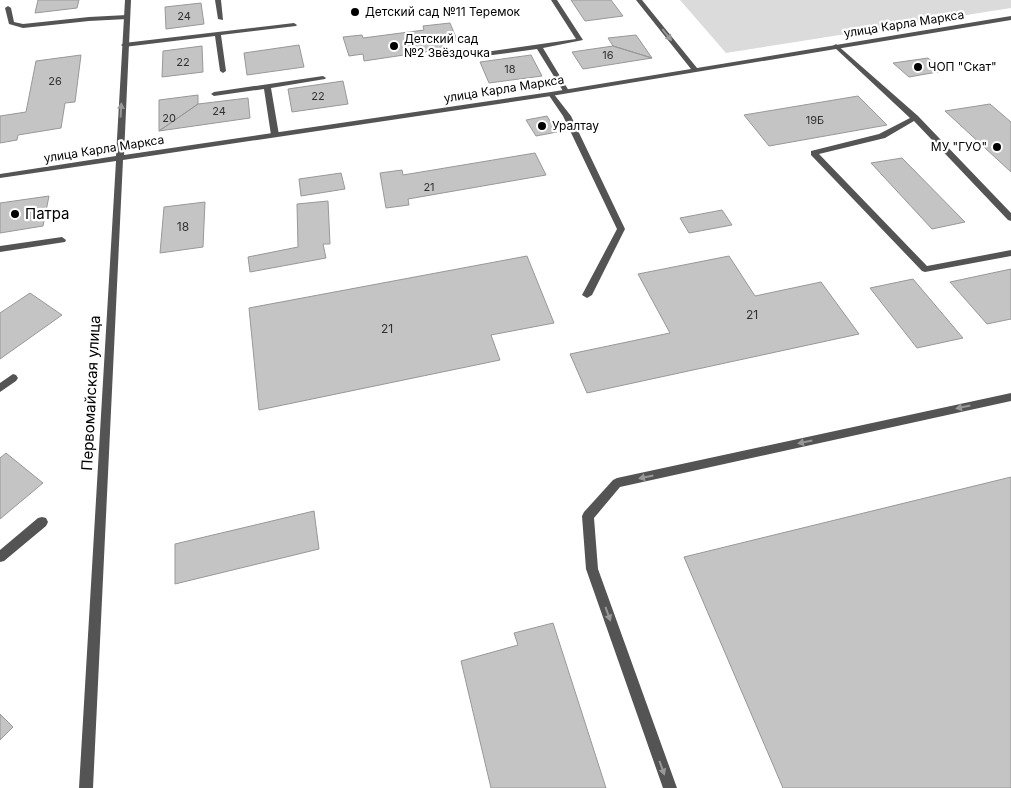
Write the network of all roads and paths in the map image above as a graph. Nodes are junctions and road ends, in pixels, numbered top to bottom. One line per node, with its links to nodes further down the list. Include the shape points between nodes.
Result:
1 (128, 0): 6 (street, Первомайская улица)
2 (218, 0): 8 (street)
3 (554, 0): 13 (street, via 580,40)
4 (639, 0): 16 (street, one-way to 16)
5 (8, 8): 6 (street, via 11,23 24,26)
6 (127, 17): 11 (street, Первомайская улица)
7 (1011, 18): 12 (street, улица Карла Маркса)
8 (221, 19)
9 (294, 25): 10 (street)
10 (218, 34): 11 (street); 15 (street)
11 (124, 45): 24 (street, Первомайская улица, one-way to 11)
12 (836, 46): 16 (street, улица Карла Маркса); 22 (street)
13 (539, 47): 14 (street); 19 (street)
14 (485, 54)
15 (223, 70)
16 (695, 70): 19 (street, улица Карла Маркса)
17 (323, 78): 18 (street)
18 (267, 87): 20 (street); 23 (street)
19 (566, 91): 21 (street, улица Карла Маркса)
20 (214, 94)
21 (552, 94): 23 (street, улица Карла Маркса); 30 (street, via 567,116 621,229)
22 (915, 118): 26 (street); 29 (street, via 882,136 814,153 925,269)
23 (275, 135): 24 (street, улица Карла Маркса)
24 (119, 159): 25 (street, улица Карла Маркса); 36 (street, Первомайская улица)
25 (0, 176)
26 (1011, 218)
27 (62, 240): 28 (street)
28 (0, 249)
29 (1011, 253)
30 (587, 295)
31 (13, 378): 32 (street)
32 (0, 388)
33 (1011, 397): 37 (street, one-way to 37, via 617,483 588,516 592,568)
34 (42, 522): 35 (street)
35 (0, 557)
36 (86, 788)
37 (670, 788)

